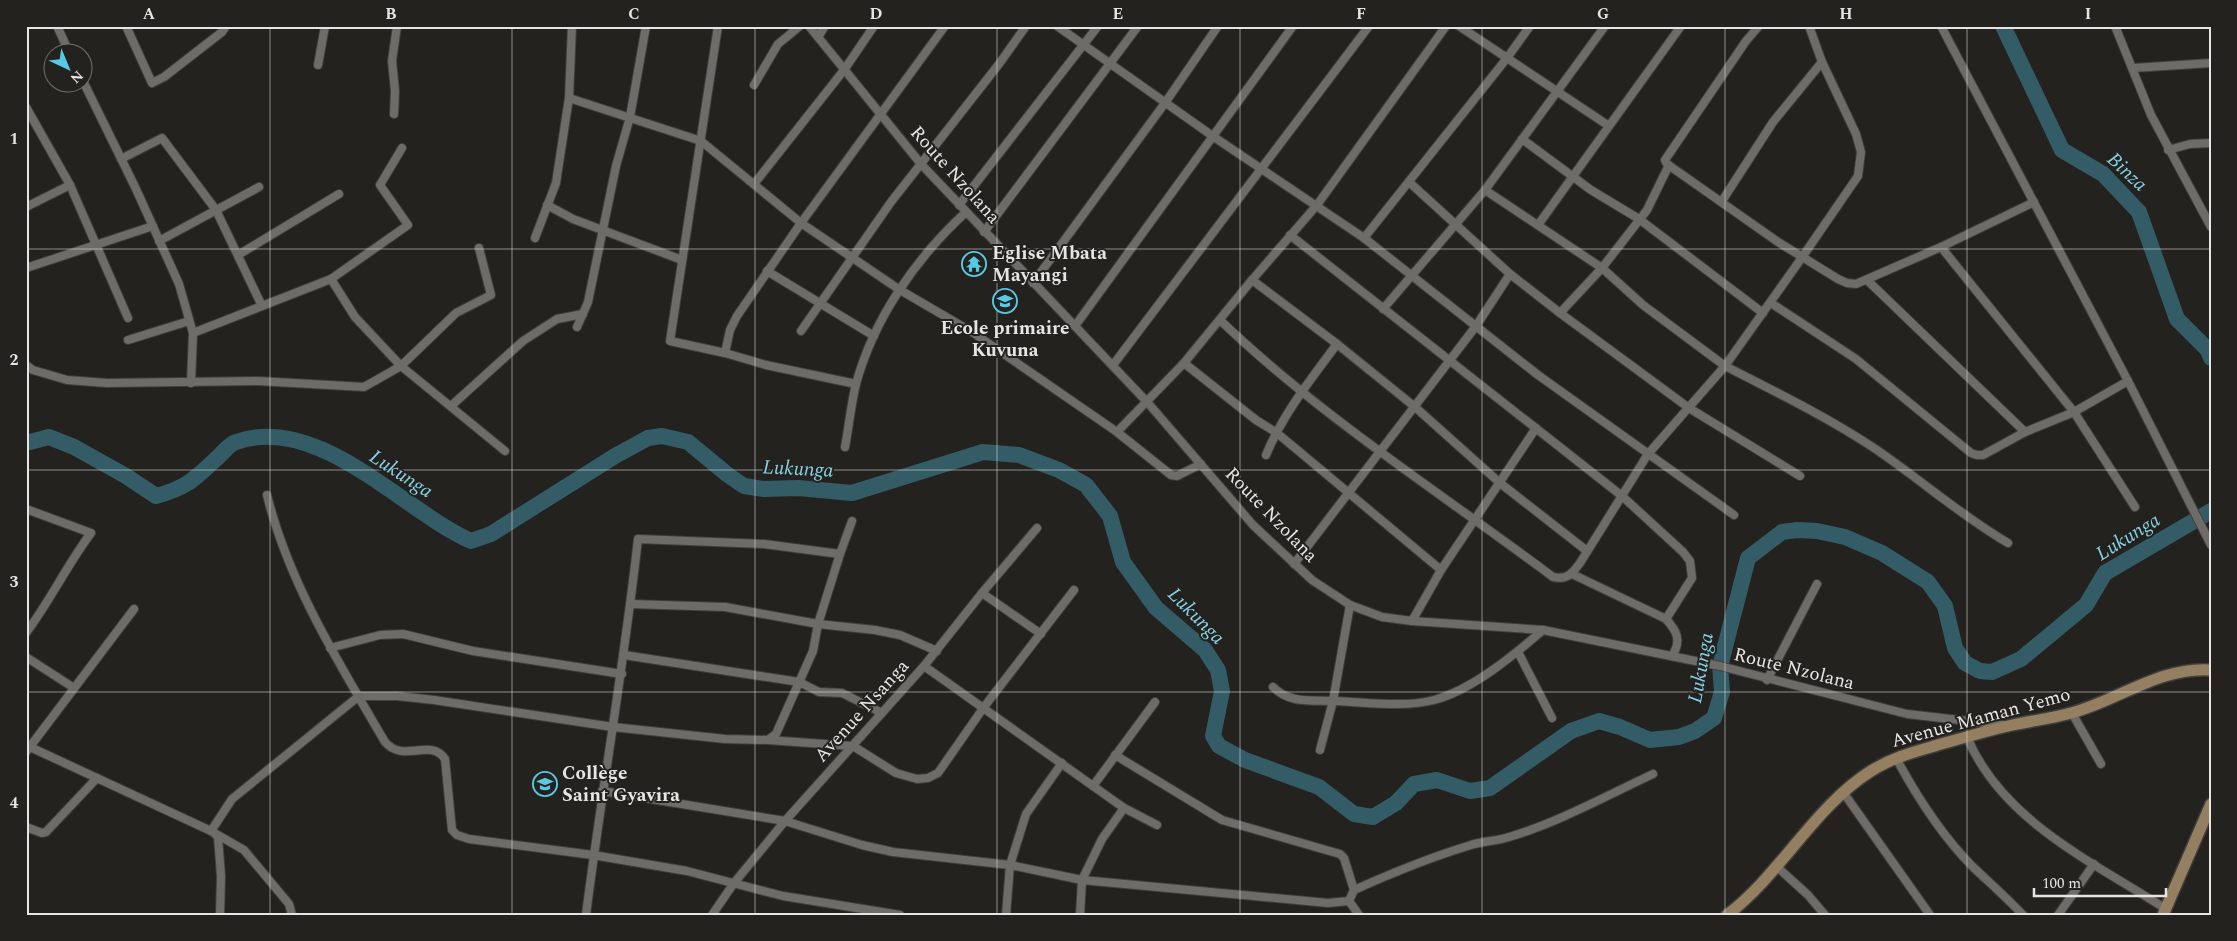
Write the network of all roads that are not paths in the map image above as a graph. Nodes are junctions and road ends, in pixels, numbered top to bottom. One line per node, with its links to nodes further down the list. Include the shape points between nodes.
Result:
1 (57, 26): 31 (street)
2 (126, 26): 3 (street, via 152,83 164,77)
3 (226, 26)
4 (325, 26): 36 (street)
5 (397, 26): 46 (street, via 392,61)
6 (572, 26): 43 (street)
7 (646, 26): 48 (street)
8 (718, 26): 52 (street)
9 (800, 26): 40 (street, via 778,44)
10 (809, 26): 30 (street, Route Nzolana)
11 (825, 26): 30 (street)
12 (874, 26): 39 (street)
13 (945, 26): 47 (street)
14 (1026, 26): 57 (street)
15 (1057, 26): 32 (street)
16 (1098, 26): 32 (street)
17 (1138, 26): 37 (street)
18 (1218, 26): 44 (street)
19 (1293, 26): 50 (street)
20 (1369, 26): 59 (street)
21 (1446, 26): 71 (street)
22 (1460, 26): 33 (street)
23 (1530, 26): 33 (street)
24 (1605, 26): 41 (street)
25 (1681, 26): 49 (street)
26 (1759, 26): 58 (street, via 1665,158)
27 (1809, 26): 34 (street)
28 (1941, 26): 68 (street)
29 (2115, 26): 38 (street)
30 (818, 37): 39 (street, Route Nzolana)
31 (65, 42)
32 (1084, 47): 37 (street); 70 (street)
33 (1508, 58): 41 (street); 61 (street)
34 (1822, 62): 67 (street, via 1773,122); 91 (street, via 1856,134 1861,152 1860,164 1858,176)
35 (2211, 63): 38 (street)
36 (318, 65)
37 (1110, 65): 44 (street); 82 (street)
38 (2133, 68): 55 (street)
39 (844, 70): 47 (street, Route Nzolana); 62 (street)
40 (754, 84)
41 (1557, 90): 49 (street); 51 (street)
42 (88, 92): 56 (street)
43 (569, 98): 48 (street); 69 (street, via 556,183)
44 (1165, 103): 50 (street); 102 (street)
45 (26, 107): 63 (street)
46 (394, 114)
47 (881, 115): 57 (street, Route Nzolana); 76 (street)
48 (630, 117): 52 (street); 81 (street)
49 (1609, 126): 60 (street)
50 (1214, 137): 59 (street); 114 (street)
51 (1522, 139): 60 (street); 65 (street)
52 (701, 141): 62 (street); 93 (street)
53 (2211, 143): 55 (street)
54 (402, 148): 99 (street, via 380,185 408,225)
55 (2168, 150): 80 (street)
56 (121, 159): 73 (street, via 162,138); 79 (street)
57 (921, 164): 70 (street, Route Nzolana); 92 (street)
58 (1670, 165): 67 (street); 75 (street)
59 (1261, 168): 71 (street); 126 (street)
60 (1574, 177): 75 (street); 78 (street)
61 (1409, 182): 77 (street); 85 (street)
62 (754, 184): 76 (street)
63 (70, 185): 72 (street); 87 (street)
64 (259, 187): 73 (street)
65 (1485, 190): 77 (street); 78 (street)
66 (339, 194): 90 (street)
67 (1722, 201): 91 (street, via 1778,242)
68 (2034, 202): 88 (street); 129 (street)
69 (547, 205): 81 (street); 84 (street)
70 (959, 205): 74 (street, Route Nzolana)
71 (1317, 205): 83 (street); 85 (street)
72 (26, 207)
73 (216, 210): 86 (street); 90 (street)
74 (966, 212): 82 (street, Route Nzolana); 103 (street, via 929,250)
75 (1639, 220): 95 (street); 109 (street)
76 (801, 223): 92 (street); 96 (street)
77 (1455, 224): 97 (street); 98 (street)
78 (1538, 225): 95 (street)
79 (152, 226): 86 (street); 87 (street)
80 (2211, 227)
81 (602, 231): 93 (street); 110 (street)
82 (984, 232): 102 (street, Route Nzolana)
83 (1290, 235): 100 (street); 107 (street)
84 (535, 238)
85 (1364, 238): 97 (street)
86 (159, 241): 113 (street, via 179,284)
87 (96, 244): 94 (street); 111 (street)
88 (1940, 247): 101 (street); 137 (street)
89 (479, 248): 127 (street, via 490,296 456,313)
90 (238, 255): 106 (street)
91 (1804, 256): 101 (street, via 1847,283); 104 (street)
92 (851, 257): 103 (street); 105 (street)
93 (682, 260): 122 (street, via 670,341)
94 (26, 268)
95 (1602, 268): 108 (street); 128 (street, via 1643,305)
96 (767, 271): 105 (street); 122 (street, via 737,316)
97 (1411, 274): 107 (street); 115 (street)
98 (1510, 274): 108 (street); 115 (street)
99 (331, 279): 106 (street); 127 (street, via 355,317)
100 (1252, 280): 112 (street); 121 (street)
101 (1868, 280): 140 (street)
102 (1033, 283): 114 (street, Route Nzolana)
103 (900, 290): 119 (street); 139 (street, via 972,332)
104 (1771, 303): 109 (street); 140 (street, via 1856,359 1970,453 1983,455)
105 (820, 304): 117 (street); 119 (street)
106 (262, 306): 118 (street)
107 (1383, 309): 123 (street)
108 (1560, 313): 136 (street)
109 (1763, 313): 128 (street)
110 (583, 314): 116 (street); 134 (street, via 557,319 523,341)
111 (128, 318)
112 (1220, 320): 124 (street); 132 (street, via 1260,359)
113 (189, 321): 118 (street); 120 (street)
114 (1075, 326): 126 (street, Route Nzolana)
115 (1476, 326): 123 (street); 145 (street)
116 (577, 327)
117 (801, 331)
118 (192, 333): 130 (street)
119 (874, 336): 131 (street)
120 (128, 340)
121 (1337, 344): 132 (street); 135 (street)
122 (725, 352): 131 (street, via 766,366)
123 (1450, 360): 135 (street); 138 (street)
124 (1184, 363): 133 (street); 141 (street)
125 (26, 365): 130 (street, via 67,380)
126 (1113, 365): 133 (street, Route Nzolana)
127 (401, 366): 130 (street, via 364,387 258,381); 134 (street)
128 (1725, 366): 136 (street); 159 (street, via 1830,419 1979,526)
129 (2128, 380): 137 (street); 160 (street)
130 (191, 383)
131 (856, 384): 142 (street)
132 (1301, 392): 141 (street); 144 (street)
133 (1148, 403): 139 (street); 147 (street, Route Nzolana)
134 (451, 406): 143 (street)
135 (1415, 407): 144 (street); 149 (street)
136 (1689, 408): 145 (street); 148 (street)
137 (2074, 412): 140 (street); 153 (street)
138 (1536, 428): 149 (street); 152 (street)
139 (1117, 432): 147 (street, via 1171,475 1178,476)
140 (2025, 432)
141 (1277, 433): 146 (street); 150 (street)
142 (845, 447)
143 (505, 451)
144 (1380, 452): 150 (street); 156 (street)
145 (1648, 454): 152 (street); 155 (street)
146 (1266, 455)
147 (1201, 464): 163 (street, Route Nzolana, via 1253,525)
148 (1800, 476)
149 (1500, 483): 156 (street); 161 (street)
150 (1349, 494): 163 (street); 164 (street)
151 (267, 495): 178 (street, via 292,570)
152 (1622, 496): 161 (street); 172 (street, via 1690,561 1692,578)
153 (2135, 507)
154 (26, 509): 176 (street, via 91,533)
155 (1734, 515)
156 (1475, 518): 164 (street); 165 (street, via 1553,577 1561,579)
157 (852, 521): 162 (street)
158 (1037, 528): 168 (street, Avenue Nsanga)
159 (2008, 543)
160 (2211, 545)
161 (1587, 551): 165 (street)
162 (840, 554): 169 (street, via 764,544 638,539); 174 (street)
163 (1294, 564): 170 (street, Route Nzolana)
164 (1442, 570): 173 (street)
165 (1572, 574): 172 (street)
166 (1817, 584): 189 (street)
167 (1074, 590): 177 (street)
168 (982, 593): 177 (street); 179 (street, Avenue Nsanga)
169 (630, 604): 174 (street, via 725,607); 181 (street)
170 (1350, 605): 173 (street, Route Nzolana, via 1382,617); 194 (street)
171 (134, 609): 192 (street)
172 (1666, 619): 182 (street, via 1678,637)
173 (1412, 621): 175 (street, Route Nzolana)
174 (818, 624): 179 (street, via 900,635); 190 (street, via 813,651)
175 (1543, 630): 180 (street); 182 (street, Route Nzolana)
176 (26, 632)
177 (1040, 634): 196 (street)
178 (330, 648): 188 (street, via 380,635 404,634 473,652); 193 (street)
179 (937, 651): 185 (street, Avenue Nsanga)
180 (1518, 652): 194 (street, via 1473,683 1434,700); 199 (street)
181 (624, 655): 188 (street); 190 (street)
182 (1672, 656): 189 (street, Route Nzolana)
183 (26, 657): 192 (street)
184 (2211, 663): 186 (street)
185 (924, 666): 196 (street); 197 (street, Avenue Nsanga)
186 (2198, 669): 187 (street, Avenue Maman Yemo); 198 (street, Avenue Maman Yemo, via 2131,688)
187 (2211, 670)
188 (622, 674): 201 (street)
189 (1768, 680): 200 (street, Route Nzolana, via 1907,714)
190 (799, 682): 197 (street, via 819,692 842,693); 203 (street, via 776,734)
191 (1273, 687): 194 (street, via 1280,694 1292,698)
192 (74, 688): 205 (street)
193 (358, 696): 201 (street, via 434,700); 221 (street, via 232,799); 222 (street, via 391,749 400,752 435,750 441,753 445,759 452,830 457,835)
194 (1332, 701): 206 (street)
195 (1155, 702): 207 (street)
196 (984, 707): 204 (street, via 938,773 928,778 917,779 896,773); 209 (street)
197 (882, 713): 204 (street, Avenue Nsanga)
198 (2072, 713): 200 (street, Avenue Maman Yemo); 210 (street)
199 (1552, 718)
200 (2008, 726): 202 (street, Avenue Maman Yemo)
201 (614, 727): 203 (street, via 725,739); 214 (street)
202 (1967, 736): 208 (street, Avenue Maman Yemo); 223 (street, via 1978,761 2015,806 2037,826)
203 (768, 740): 204 (street)
204 (853, 746): 218 (street, Avenue Nsanga)
205 (28, 750): 212 (street)
206 (1320, 750)
207 (1115, 756): 213 (street); 228 (street, via 1222,820 1340,854)
208 (1896, 758): 215 (street, Avenue Maman Yemo, via 1871,771); 242 (street, via 1914,791 1972,866)
209 (1062, 763): 213 (street); 224 (street, via 1026,814)
210 (2101, 764)
211 (1653, 774): 228 (street, via 1535,827 1430,858)
212 (97, 778): 220 (street, via 46,832); 221 (street)
213 (1093, 786): 217 (street)
214 (602, 791): 218 (street); 222 (street)
215 (1843, 792): 225 (street, Avenue Maman Yemo); 241 (street)
216 (2211, 804): 230 (street)
217 (1124, 808): 219 (street); 226 (street, via 1102,839)
218 (785, 821): 224 (street, via 894,852); 227 (street, Avenue Nsanga)
219 (1157, 825)
220 (26, 827)
221 (211, 831): 232 (street, via 218,837 222,876); 233 (street, via 244,850 289,904)
222 (594, 855): 227 (street, via 687,871); 234 (street)
223 (2094, 864): 230 (street); 243 (street)
224 (1010, 865): 226 (street); 237 (street)
225 (1776, 866): 231 (street, Avenue Maman Yemo); 240 (street)
226 (1082, 880): 229 (street, via 1328,903); 238 (street)
227 (734, 883): 235 (street, Avenue Nsanga); 236 (street, via 809,901)
228 (1354, 890): 229 (street)
229 (1349, 901): 239 (street)
230 (2164, 912)
231 (1729, 914)
232 (220, 915)
233 (292, 915)
234 (586, 915)
235 (712, 915)
236 (900, 915)
237 (1006, 915)
238 (1080, 915)
239 (1359, 915)
240 (1825, 915)
241 (1930, 915)
242 (2023, 915)
243 (2058, 915)

